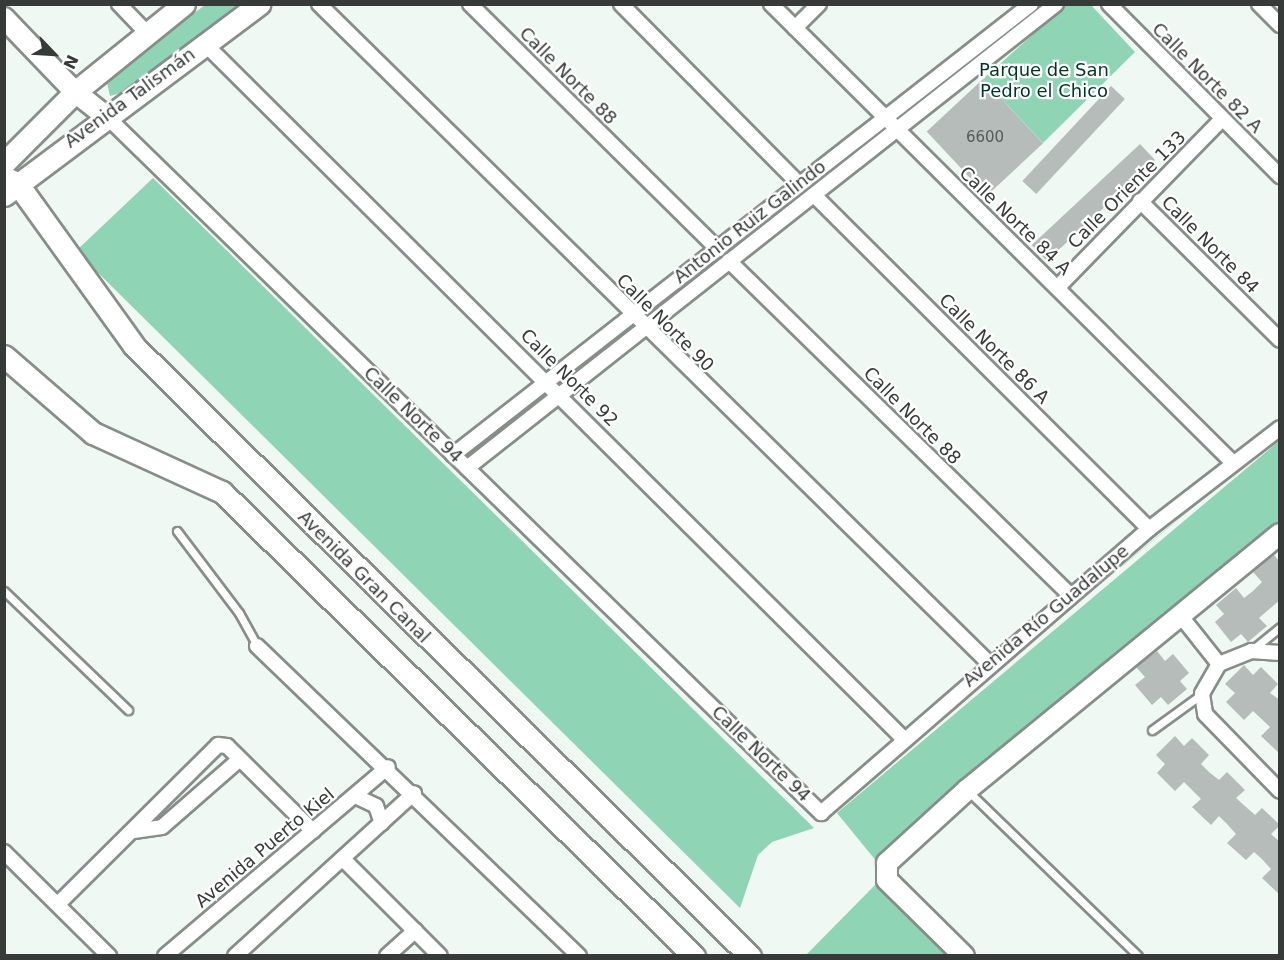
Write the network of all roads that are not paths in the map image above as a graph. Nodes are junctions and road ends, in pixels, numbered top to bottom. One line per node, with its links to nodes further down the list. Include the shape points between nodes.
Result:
1 (119, 4): 16 (street)
2 (184, 4): 16 (main road, Avenida Talismán)
3 (259, 4): 17 (main road, Avenida Talismán)
4 (319, 4): 32 (street, Calle Norte 90)
5 (470, 4): 29 (street, Calle Norte 88)
6 (621, 4): 25 (street)
7 (771, 4): 15 (street, Calle Norte 84 A)
8 (819, 4): 15 (street)
9 (1031, 4): 20 (street, Antonio Ruiz Galindo)
10 (1056, 4): 22 (street, Antonio Ruiz Galindo)
11 (1108, 4): 21 (street, Calle Norte 82 A)
12 (1259, 4): 14 (street)
13 (4, 18): 18 (street, Calle Norte 94)
14 (1280, 25)
15 (795, 28): 20 (street, Calle Norte 84 A)
16 (147, 33): 18 (main road, Avenida Talismán)
17 (205, 44): 19 (main road, Avenida Talismán); 36 (street, Calle Norte 92)
18 (75, 92): 19 (street, Calle Norte 94); 23 (main road, Avenida Talismán)
19 (106, 116): 26 (main road, Avenida Talismán); 39 (street, Calle Norte 94)
20 (884, 118): 22 (street, Calle Norte 84 A); 25 (street, Antonio Ruiz Galindo)
21 (1222, 120): 24 (street, Calle Norte 82 A); 28 (street, Calle Oriente 133)
22 (896, 130): 27 (street, Antonio Ruiz Galindo); 31 (street, Calle Norte 84 A)
23 (4, 163)
24 (1280, 176)
25 (799, 184): 29 (street, Antonio Ruiz Galindo)
26 (9, 185): 79 (main road, Avenida Gran Canal, via 134,346)
27 (814, 195): 30 (street, Antonio Ruiz Galindo); 42 (street, Calle Norte 86 A)
28 (1140, 201): 31 (street, Calle Oriente 133); 34 (street, Calle Norte 84)
29 (718, 249): 32 (street, Antonio Ruiz Galindo)
30 (729, 261): 33 (street, Antonio Ruiz Galindo); 46 (street, Calle Norte 88)
31 (1058, 287): 40 (street, Calle Norte 84 A)
32 (634, 318): 33 (street, Calle Norte 90); 36 (street, Antonio Ruiz Galindo)
33 (645, 329): 37 (street, Antonio Ruiz Galindo); 52 (street, Calle Norte 90)
34 (1280, 340)
35 (4, 356): 72 (main road, Avenida Gran Canal, via 93,433 222,492)
36 (548, 383): 37 (street, Calle Norte 92); 39 (street, Antonio Ruiz Galindo)
37 (560, 394): 41 (street, Antonio Ruiz Galindo); 57 (street, Calle Norte 92)
38 (1280, 428): 40 (street, Avenida Río Guadalupe)
39 (453, 455): 41 (street, Calle Norte 94)
40 (1233, 463): 42 (street, Avenida Río Guadalupe)
41 (466, 468): 64 (street, Calle Norte 94)
42 (1149, 528): 46 (street, Avenida Río Guadalupe)
43 (177, 531): 49 (lane, via 239,613)
44 (1280, 534): 47 (street)
45 (4, 591): 55 (lane)
46 (1070, 595): 52 (street, Avenida Río Guadalupe)
47 (1180, 615): 53 (street); 60 (street)
48 (1280, 627): 50 (lane)
49 (257, 646): 59 (street)
50 (1251, 651): 51 (street); 53 (street)
51 (1280, 653)
52 (988, 663): 57 (street, Avenida Río Guadalupe)
53 (1219, 664): 54 (street)
54 (1202, 694): 56 (lane); 61 (street, via 1214,728)
55 (128, 710)
56 (1152, 730)
57 (905, 740): 64 (street, Avenida Río Guadalupe)
58 (240, 759): 66 (street, via 162,827); 66 (street, via 218,745); 67 (street)
59 (388, 766): 62 (street); 63 (street, Avenida Puerto Kiel)
60 (967, 790): 80 (street, via 885,869 887,880); 81 (lane)
61 (1280, 791)
62 (414, 793): 65 (street); 78 (street)
63 (354, 796): 65 (street, via 376,806); 67 (street, Avenida Puerto Kiel)
64 (821, 813)
65 (382, 823): 69 (street)
66 (134, 831): 70 (street)
67 (313, 831): 74 (street, Avenida Puerto Kiel)
68 (4, 852): 70 (street)
69 (345, 861): 71 (street); 75 (street)
70 (58, 904): 73 (street)
71 (415, 931): 76 (street); 77 (street)
72 (694, 955)
73 (109, 956)
74 (165, 956)
75 (235, 956)
76 (387, 956)
77 (440, 956)
78 (579, 956)
79 (750, 956)
80 (964, 956)
81 (1138, 956)

